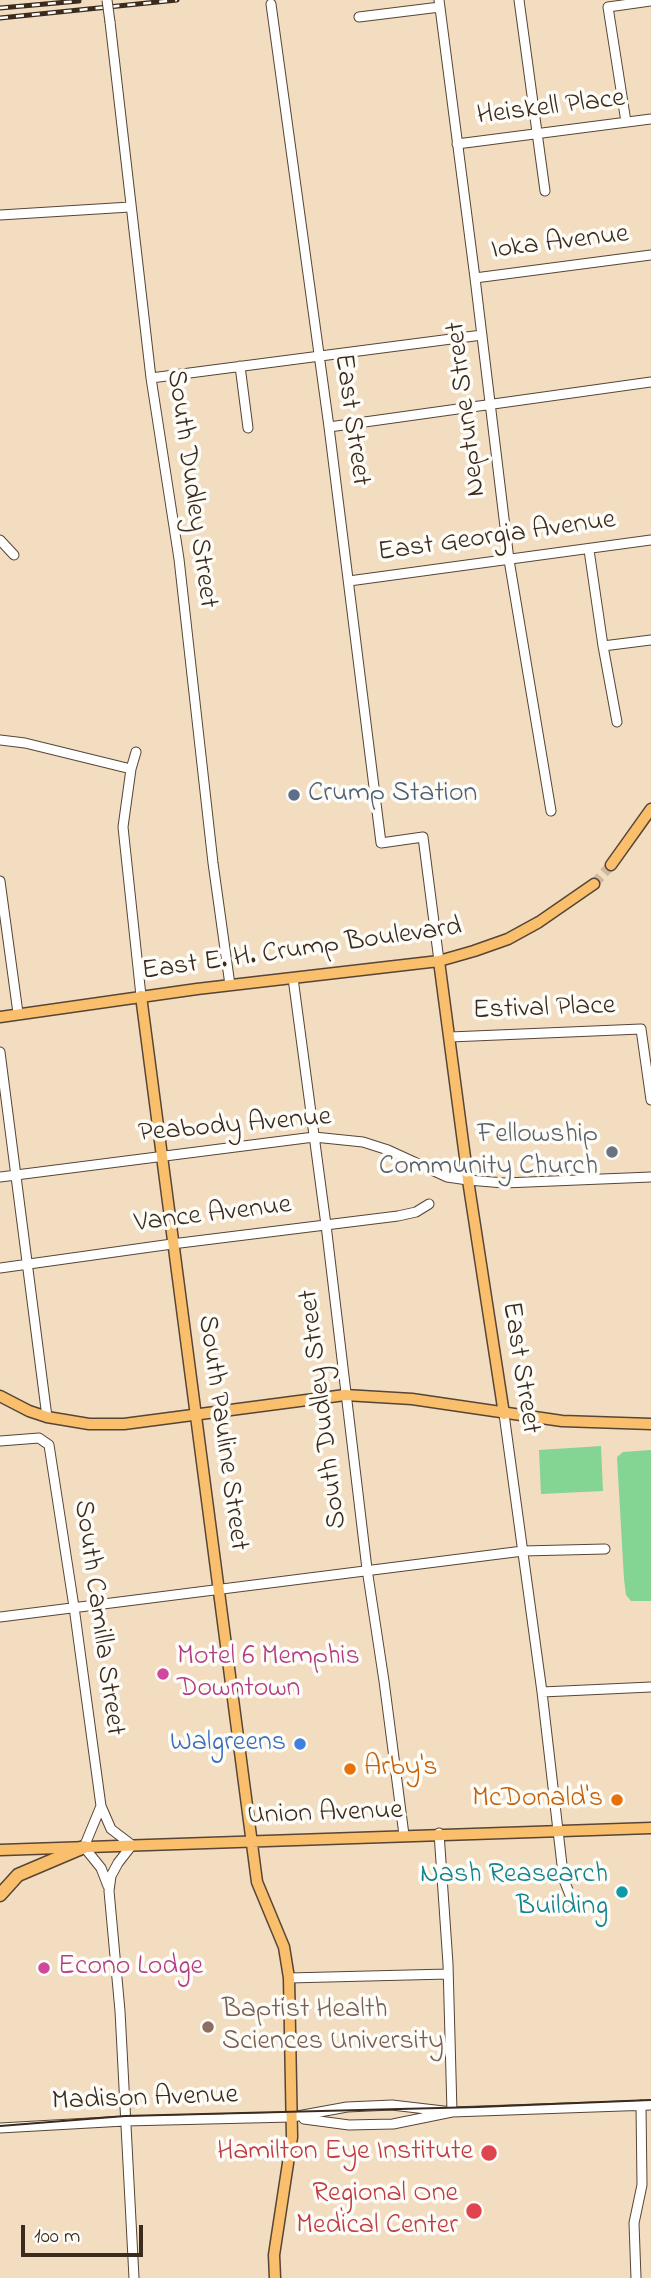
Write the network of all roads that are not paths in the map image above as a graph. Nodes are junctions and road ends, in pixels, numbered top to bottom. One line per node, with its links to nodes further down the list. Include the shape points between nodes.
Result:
1 (107, 0): 12 (street, South Dudley Street, bridge)
2 (519, 0): 9 (street)
3 (651, 1): 8 (street, via 608,7)
4 (271, 4): 17 (street, East Street)
5 (439, 4): 6 (street); 10 (street, Neptune Street)
6 (359, 18)
7 (651, 119): 8 (street, Heiskell Place)
8 (626, 122): 9 (street, Heiskell Place)
9 (537, 134): 10 (street, Heiskell Place); 11 (street)
10 (457, 144): 15 (street, Neptune Street)
11 (545, 191)
12 (130, 207): 13 (street); 19 (street, South Dudley Street)
13 (0, 215)
14 (651, 255): 15 (street, Ioka Avenue)
15 (475, 278): 16 (street, Neptune Street)
16 (482, 335): 17 (street); 21 (street, Neptune Street)
17 (318, 356): 18 (street); 22 (street, East Street)
18 (240, 366): 19 (street); 23 (street)
19 (151, 378): 43 (street, South Dudley Street, via 179,559)
20 (651, 382): 21 (street)
21 (490, 403): 22 (street); 28 (street, Neptune Street)
22 (328, 427): 29 (street, East Street)
23 (248, 428)
24 (651, 540): 26 (street, East Georgia Avenue)
25 (1, 542): 27 (street)
26 (589, 550): 28 (street, East Georgia Avenue); 31 (street)
27 (14, 555)
28 (509, 560): 29 (street, East Georgia Avenue); 37 (street, Neptune Street)
29 (349, 581): 41 (street, East Street, via 381,843 423,837)
30 (651, 640): 31 (street)
31 (603, 646): 32 (street)
32 (617, 722)
33 (0, 740): 35 (street)
34 (136, 752): 35 (street, South Pauline Street)
35 (131, 769): 44 (street, South Pauline Street, via 123,827)
36 (651, 809): 38 (main road)
37 (551, 811)
38 (611, 865)
39 (0, 881): 45 (street)
40 (594, 884): 41 (main road, East E. H. Crump Boulevard, via 509,939)
41 (439, 961): 42 (main road, East E. H. Crump Boulevard); 47 (main road, East Street)
42 (293, 978): 43 (main road, East E. H. Crump Boulevard); 50 (street, South Dudley Street)
43 (230, 985): 44 (main road, East E. H. Crump Boulevard)
44 (141, 996): 45 (main road, East E. H. Crump Boulevard); 51 (main road, South Pauline Street)
45 (18, 1013): 46 (main road, East E. H. Crump Boulevard)
46 (0, 1017)
47 (450, 1037): 49 (street, Estival Place, via 641,1029); 55 (main road, East Street)
48 (0, 1052): 52 (street)
49 (651, 1100)
50 (314, 1137): 51 (street, Peabody Avenue); 55 (street, Peabody Avenue, via 363,1142 447,1177); 57 (street, South Dudley Street)
51 (161, 1156): 52 (street, Peabody Avenue); 58 (main road, South Pauline Street)
52 (16, 1175): 53 (street, Peabody Avenue); 59 (street)
53 (0, 1177)
54 (651, 1177): 55 (street, via 505,1183)
55 (468, 1180): 64 (main road, East Street)
56 (429, 1204): 57 (street, Vance Avenue, via 408,1214)
57 (326, 1225): 58 (street, Vance Avenue); 61 (street, South Dudley Street)
58 (172, 1244): 59 (street, Vance Avenue); 63 (main road, South Pauline Street)
59 (27, 1265): 60 (street, Vance Avenue); 65 (street)
60 (0, 1268)
61 (345, 1395): 63 (main road); 64 (main road, via 412,1399); 70 (street, South Dudley Street)
62 (0, 1396): 65 (main road)
63 (195, 1414): 65 (main road, via 124,1424); 71 (main road, South Pauline Street)
64 (504, 1414): 66 (main road); 69 (street, East Street)
65 (47, 1417)
66 (651, 1424)
67 (0, 1441): 72 (street, South Camilla Street, via 34,1438 49,1445)
68 (605, 1549): 69 (street)
69 (523, 1551): 70 (street); 75 (street, East Street)
70 (367, 1569): 71 (street); 80 (street, South Dudley Street)
71 (219, 1590): 72 (street); 81 (main road, South Pauline Street)
72 (74, 1607): 73 (street); 76 (street, South Camilla Street)
73 (0, 1617)
74 (651, 1687): 75 (street)
75 (542, 1692): 78 (street, East Street)
76 (101, 1806): 82 (street, South Camilla Street, via 111,1829); 83 (street)
77 (651, 1828): 78 (main road, Union Avenue)
78 (558, 1829): 79 (main road, Union Avenue); 87 (street, East Street, via 564,1880)
79 (439, 1833): 80 (main road, Union Avenue); 88 (street)
80 (404, 1835): 81 (main road, Union Avenue)
81 (251, 1841): 82 (main road, Union Avenue); 89 (main road, South Pauline Street, via 257,1882 284,1947)
82 (132, 1845): 83 (main road, Union Avenue); 85 (street, via 111,1875)
83 (84, 1847): 84 (main road, Union Avenue); 85 (street, via 101,1868); 86 (highway, via 18,1875)
84 (0, 1850)
85 (109, 1891): 93 (street)
86 (0, 1895)
87 (574, 1905)
88 (448, 1974): 89 (street); 91 (street)
89 (289, 1978): 92 (main road, South Pauline Street)
90 (646, 2105): 91 (street, Madison Avenue); 97 (street, via 642,2185 634,2223)
91 (452, 2112): 92 (street, Madison Avenue, via 386,2105); 92 (street, Madison Avenue, via 393,2123 349,2125)
92 (292, 2117): 93 (street, Madison Avenue); 96 (main road, South Pauline Street)
93 (125, 2121): 94 (street, Madison Avenue); 95 (street)
94 (0, 2128)
95 (134, 2278)
96 (275, 2278)
97 (636, 2278)

